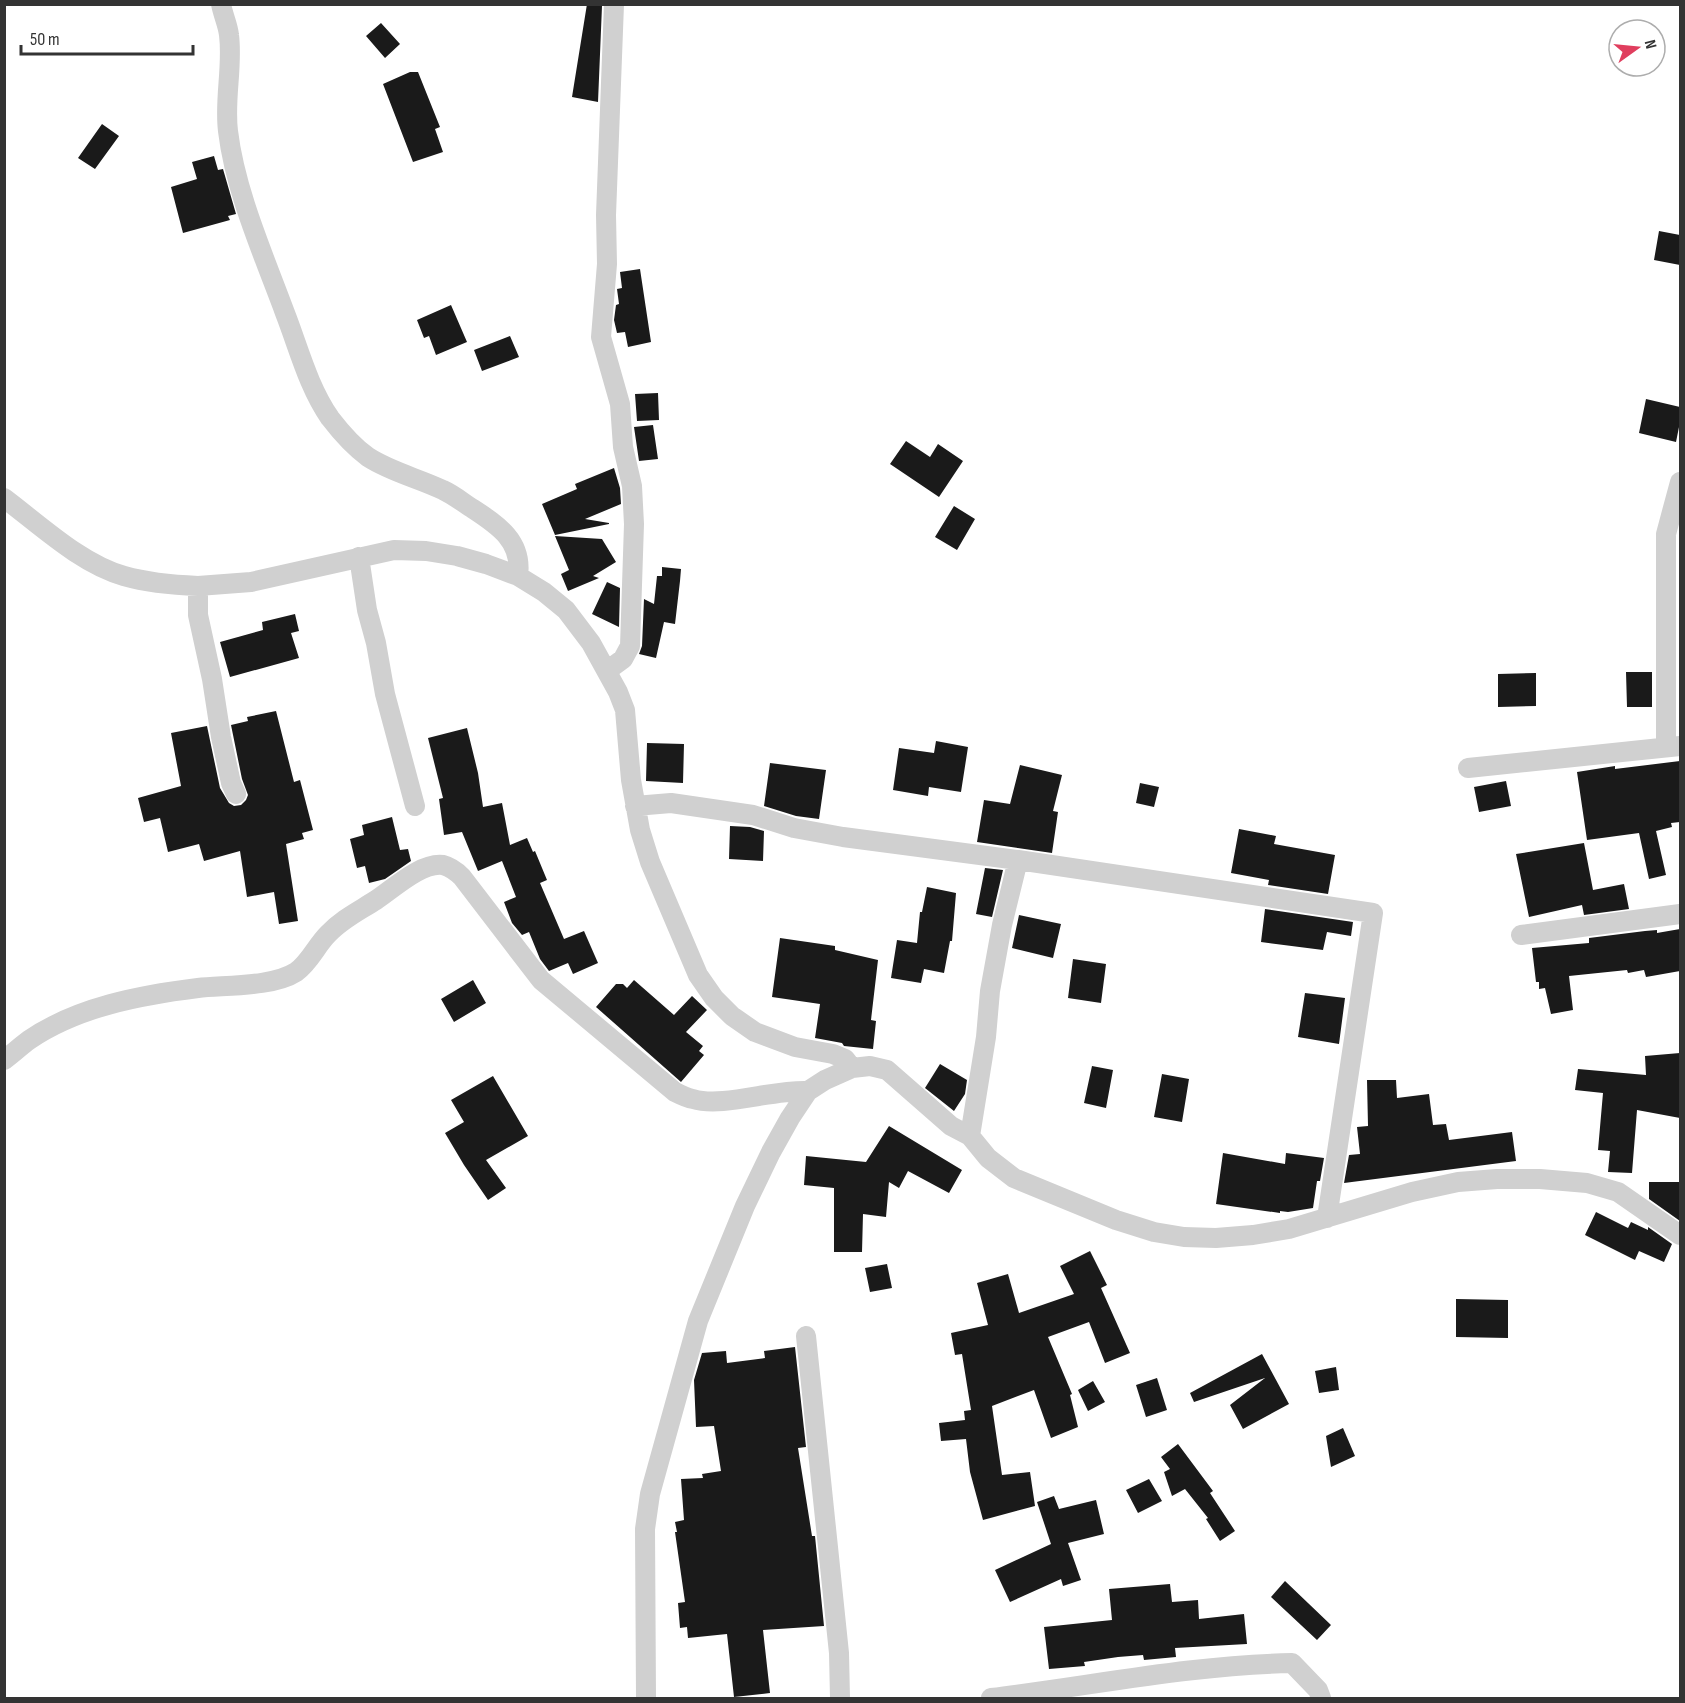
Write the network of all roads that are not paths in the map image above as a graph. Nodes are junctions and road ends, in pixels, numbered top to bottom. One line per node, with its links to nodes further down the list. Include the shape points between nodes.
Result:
1 (221, 4): 6 (street, via 229,35 226,103 236,167 300,360 315,391 330,418 367,456 444,490 506,533 517,552)
2 (614, 4): 8 (street, via 607,264 601,337 620,404 634,524 630,646)
3 (1680, 482): 9 (street, via 1666,534)
4 (4, 498): 7 (street, via 98,566 157,584)
5 (359, 557): 6 (street, via 394,550 426,551 458,556); 7 (street, via 251,582); 12 (street, via 385,694)
6 (518, 576): 8 (street, via 566,610)
7 (198, 586): 11 (street, via 198,615)
8 (608, 670): 13 (street, via 625,710)
9 (1673, 746): 10 (street)
10 (1468, 768)
11 (236, 794)
12 (415, 806)
13 (635, 806): 14 (street, via 671,803 753,815 843,837); 18 (street, via 650,862 683,943 714,998 755,1032 845,1059)
14 (1018, 860): 20 (street, via 990,991); 21 (street, via 1373,913)
15 (1680, 914): 16 (street)
16 (1521, 935)
17 (4, 1060): 19 (street, via 30,1039 101,1007 196,989 279,979 295,973 327,934 349,916 410,876 442,865 462,877 541,980 675,1092 694,1100 711,1101)
18 (852, 1068): 19 (street); 20 (street, via 870,1066 887,1070 951,1126)
19 (808, 1091): 24 (street, via 771,1152 745,1206 698,1321 650,1494 645,1529)
20 (970, 1136): 21 (street, via 988,1158 1014,1178 1154,1232 1216,1238 1289,1229)
21 (1327, 1218): 22 (street, via 1458,1182 1540,1179 1587,1183 1618,1192)
22 (1680, 1235)
23 (806, 1336): 25 (street, via 839,1653)
24 (646, 1698)
25 (840, 1698)
26 (991, 1698): 27 (street, via 1153,1674 1292,1663)
27 (1321, 1698)

